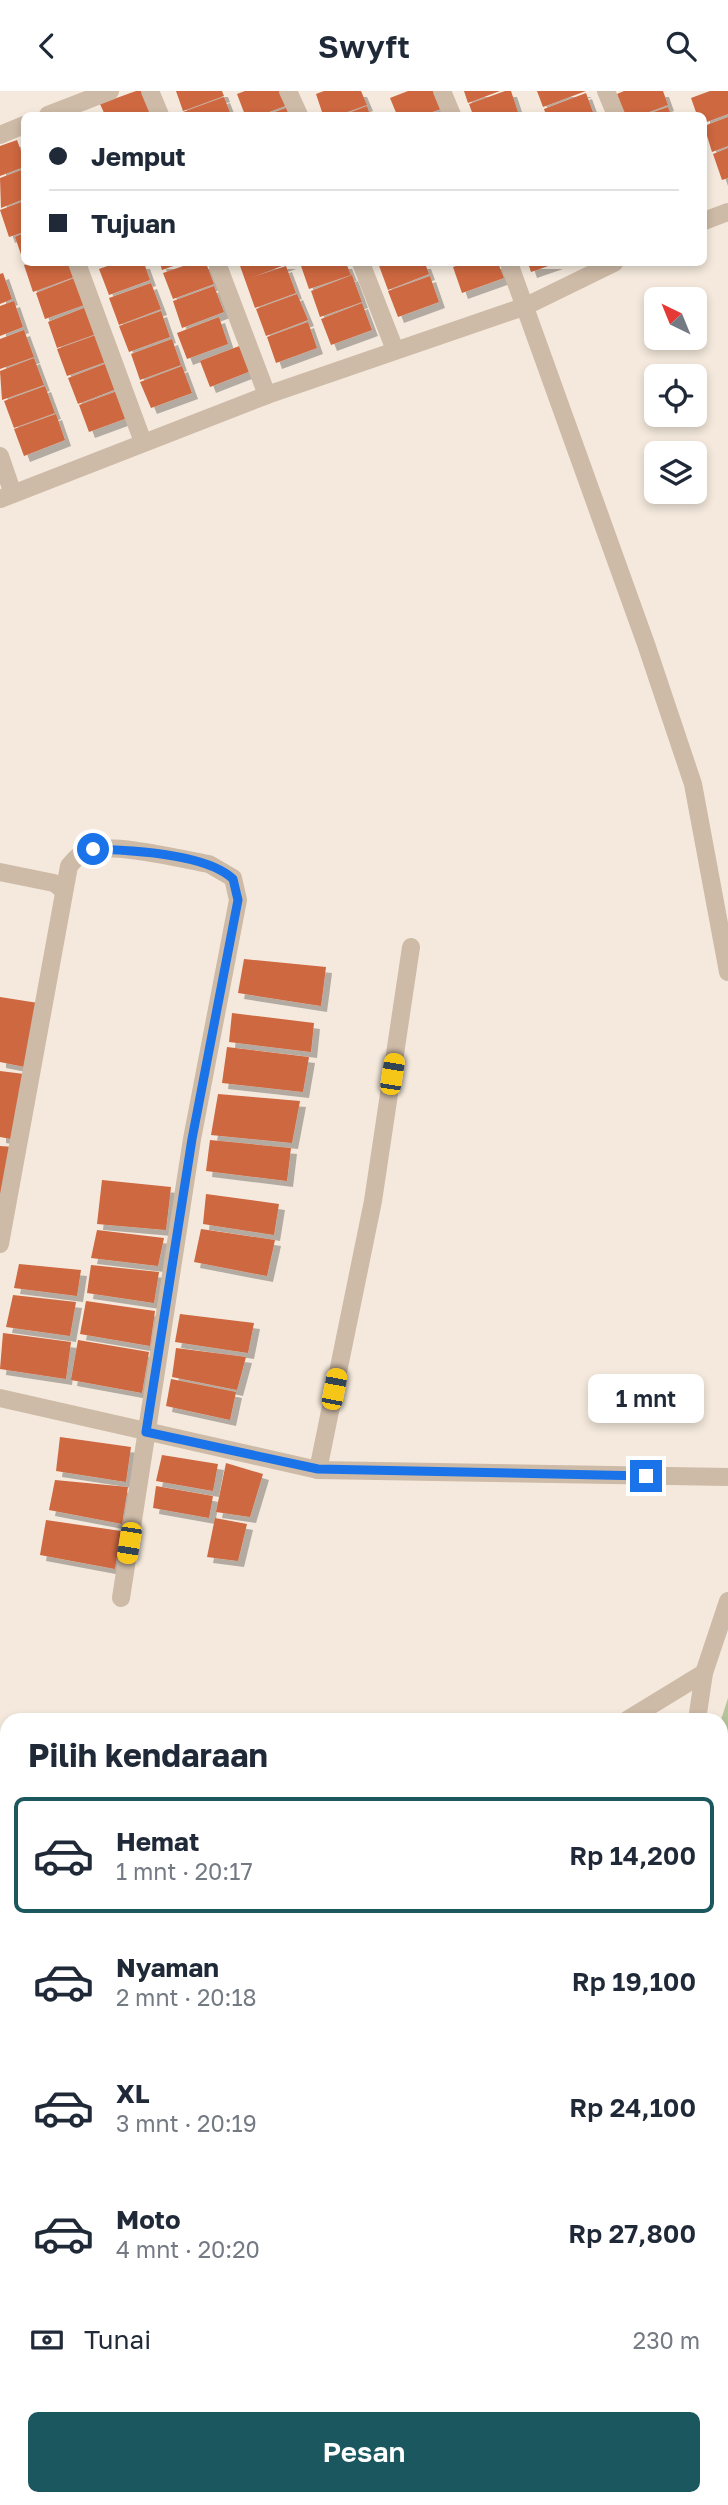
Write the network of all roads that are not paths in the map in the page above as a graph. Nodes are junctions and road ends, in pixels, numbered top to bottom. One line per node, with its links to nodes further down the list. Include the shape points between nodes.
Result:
1 (110, 91): 6 (street)
2 (150, 91): 7 (street)
3 (288, 91): 8 (street)
4 (442, 91): 9 (street)
5 (606, 91): 10 (street)
6 (56, 112)
7 (159, 112)
8 (298, 112)
9 (451, 112)
10 (615, 112)
11 (21, 128): 12 (street)
12 (0, 135)
13 (728, 212): 14 (street)
14 (707, 220)
15 (78, 266): 23 (street)
16 (218, 266): 22 (street)
17 (362, 266): 21 (street)
18 (510, 266): 20 (street)
19 (608, 266): 20 (street)
20 (526, 306): 21 (street); 29 (street, via 693,784)
21 (395, 350): 22 (street)
22 (267, 395): 23 (street)
23 (143, 442): 25 (street)
24 (0, 456): 25 (street)
25 (6, 497)
26 (0, 872): 27 (street, via 46,880)
27 (63, 890): 30 (street); 32 (street, via 69,866 93,849 130,850 209,864 228,874 236,885 238,900 192,1139)
28 (411, 947): 33 (street, via 373,1201)
29 (728, 972)
30 (0, 1244)
31 (0, 1398): 32 (street)
32 (146, 1432): 33 (street); 35 (street)
33 (318, 1469): 34 (street)
34 (728, 1477)
35 (121, 1598)
36 (728, 1601): 37 (street)
37 (704, 1672): 38 (street); 39 (street)
38 (638, 1713)
39 (698, 1713)

